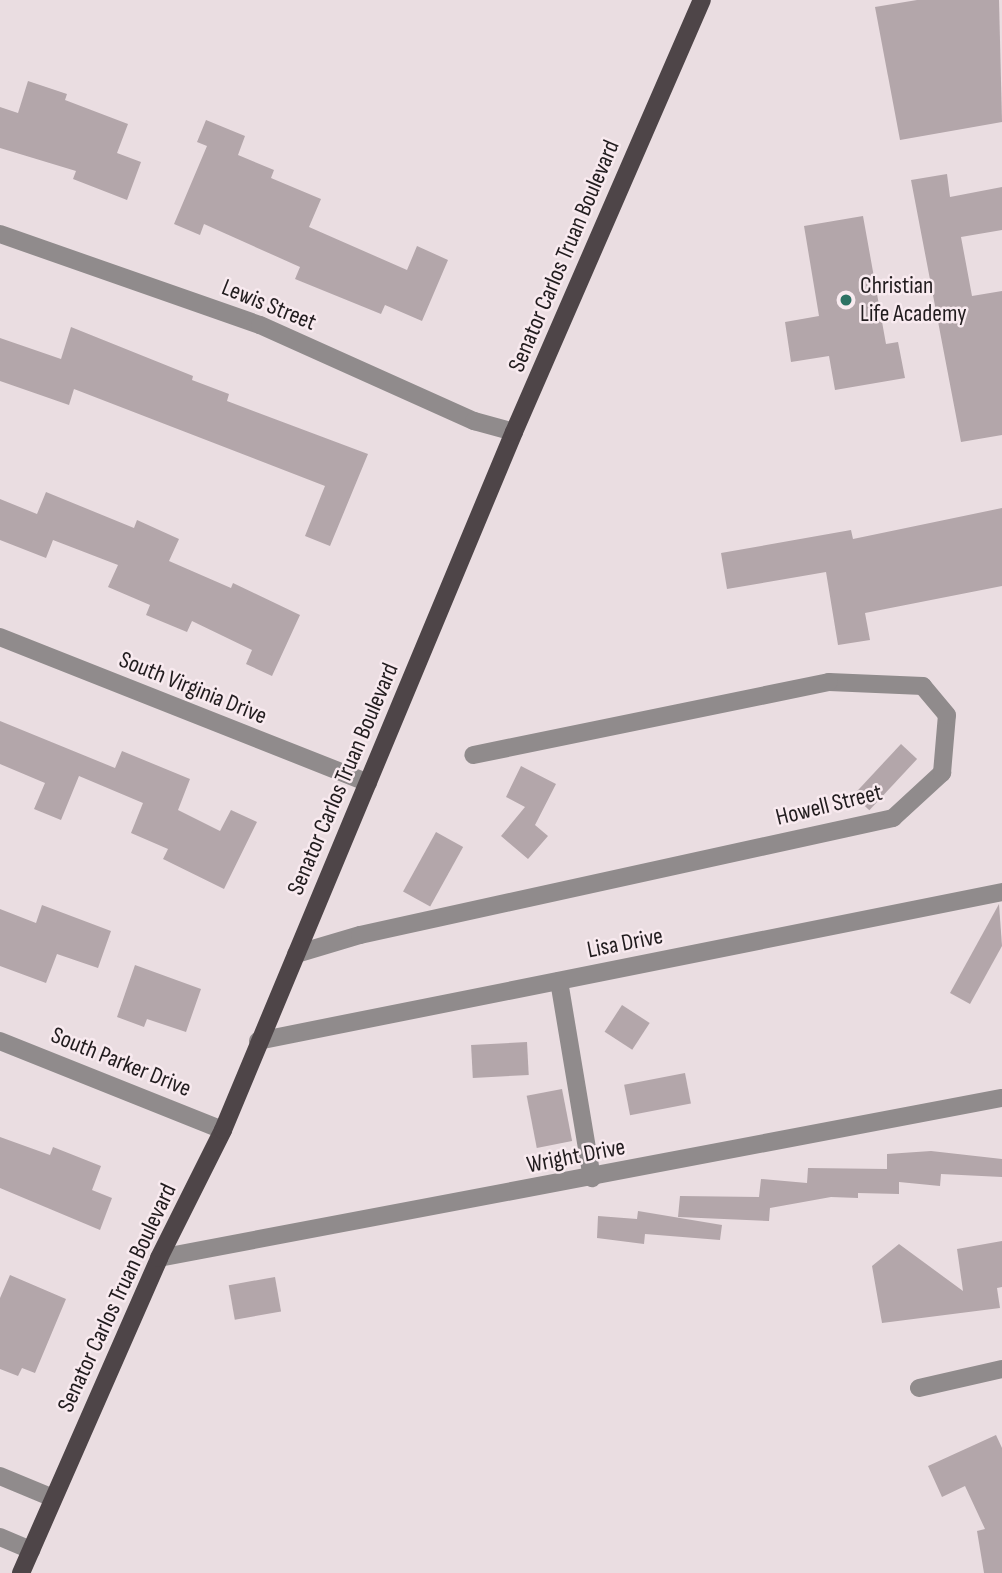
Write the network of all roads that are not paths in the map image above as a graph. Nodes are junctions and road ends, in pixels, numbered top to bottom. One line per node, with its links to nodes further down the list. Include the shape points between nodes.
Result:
1 (702, 0): 3 (main road, Senator Carlos Truan Boulevard)
2 (0, 234): 3 (street, Lewis Street, via 260,325 474,421)
3 (514, 432): 6 (main road, Senator Carlos Truan Boulevard)
4 (0, 637): 6 (street, South Virginia Drive)
5 (473, 755): 8 (street, Howell Street, via 829,682 923,686 947,715 942,773 893,818 374,932)
6 (368, 783): 8 (main road, Senator Carlos Truan Boulevard)
7 (1002, 892): 9 (street, Lisa Drive)
8 (296, 954): 11 (main road, Senator Carlos Truan Boulevard)
9 (559, 982): 11 (street, Lisa Drive); 14 (street)
10 (0, 1041): 13 (street, South Parker Drive)
11 (258, 1041): 13 (main road, Senator Carlos Truan Boulevard)
12 (1002, 1098): 14 (street, Wright Drive)
13 (223, 1130): 15 (main road, Senator Carlos Truan Boulevard)
14 (592, 1178): 15 (street, Wright Drive)
15 (159, 1258): 19 (main road, Senator Carlos Truan Boulevard)
16 (1002, 1369): 17 (street)
17 (919, 1388)
18 (0, 1476): 19 (street)
19 (53, 1498): 21 (main road, Senator Carlos Truan Boulevard)
20 (0, 1536): 21 (street)
21 (31, 1550): 22 (main road, Senator Carlos Truan Boulevard)
22 (21, 1573)

